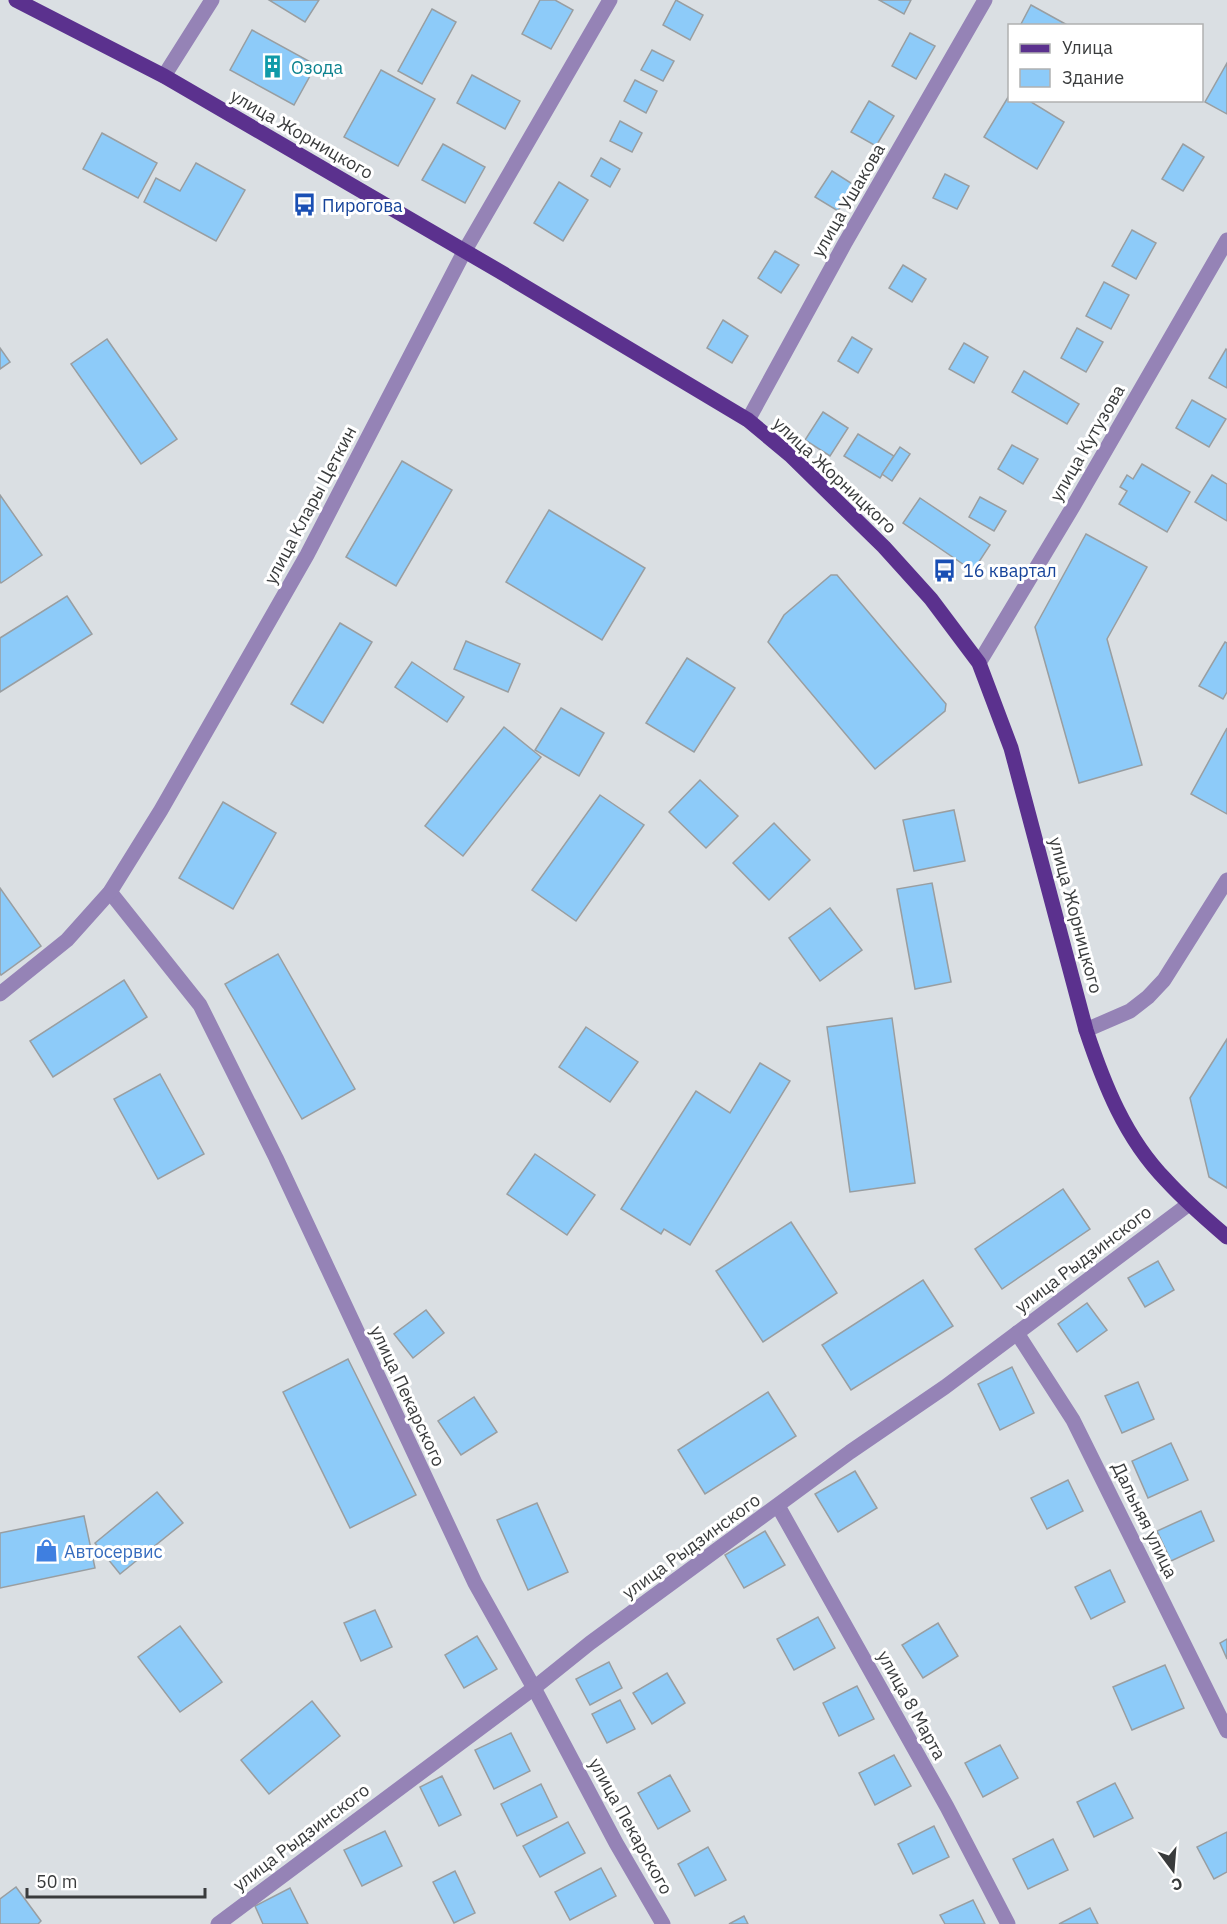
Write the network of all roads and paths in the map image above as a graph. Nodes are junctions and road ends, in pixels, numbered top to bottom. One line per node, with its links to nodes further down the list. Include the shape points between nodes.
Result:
1 (16, 0): 5 (main road, улица Жорницкого)
2 (212, 0): 5 (street)
3 (610, 0): 7 (street, улица Клары Цеткин)
4 (985, 0): 8 (street, улица Ушакова)
5 (164, 76): 7 (main road, улица Жорницкого)
6 (1227, 240): 9 (street, улица Кутузова)
7 (464, 252): 8 (main road, улица Жорницкого); 11 (street, улица Клары Цеткин, via 307,555)
8 (748, 420): 9 (main road, улица Жорницкого, via 790,455 884,547 931,599)
9 (979, 663): 13 (main road, улица Жорницкого, via 1011,748)
10 (1227, 880): 13 (street, via 1164,980 1130,1011)
11 (110, 892): 12 (street, улица Клары Цеткин, via 67,940); 18 (street, улица Пекарского, via 200,1005 475,1583)
12 (0, 994)
13 (1086, 1030): 14 (main road, улица Жорницкого, via 1116,1109 1164,1179)
14 (1189, 1204): 15 (main road, улица Жорницкого); 16 (street, улица Рыдзинского)
15 (1227, 1237)
16 (1017, 1333): 17 (street, улица Рыдзинского); 19 (street, Дальняя улица, via 1073,1420)
17 (778, 1506): 18 (street, улица Рыдзинского); 23 (street, улица 8 Марта)
18 (534, 1688): 20 (street, улица Рыдзинского); 22 (street, улица Пекарского)
19 (1227, 1731)
20 (236, 1918): 21 (street, улица Рыдзинского)
21 (218, 1924)
22 (663, 1924)
23 (1008, 1924)

